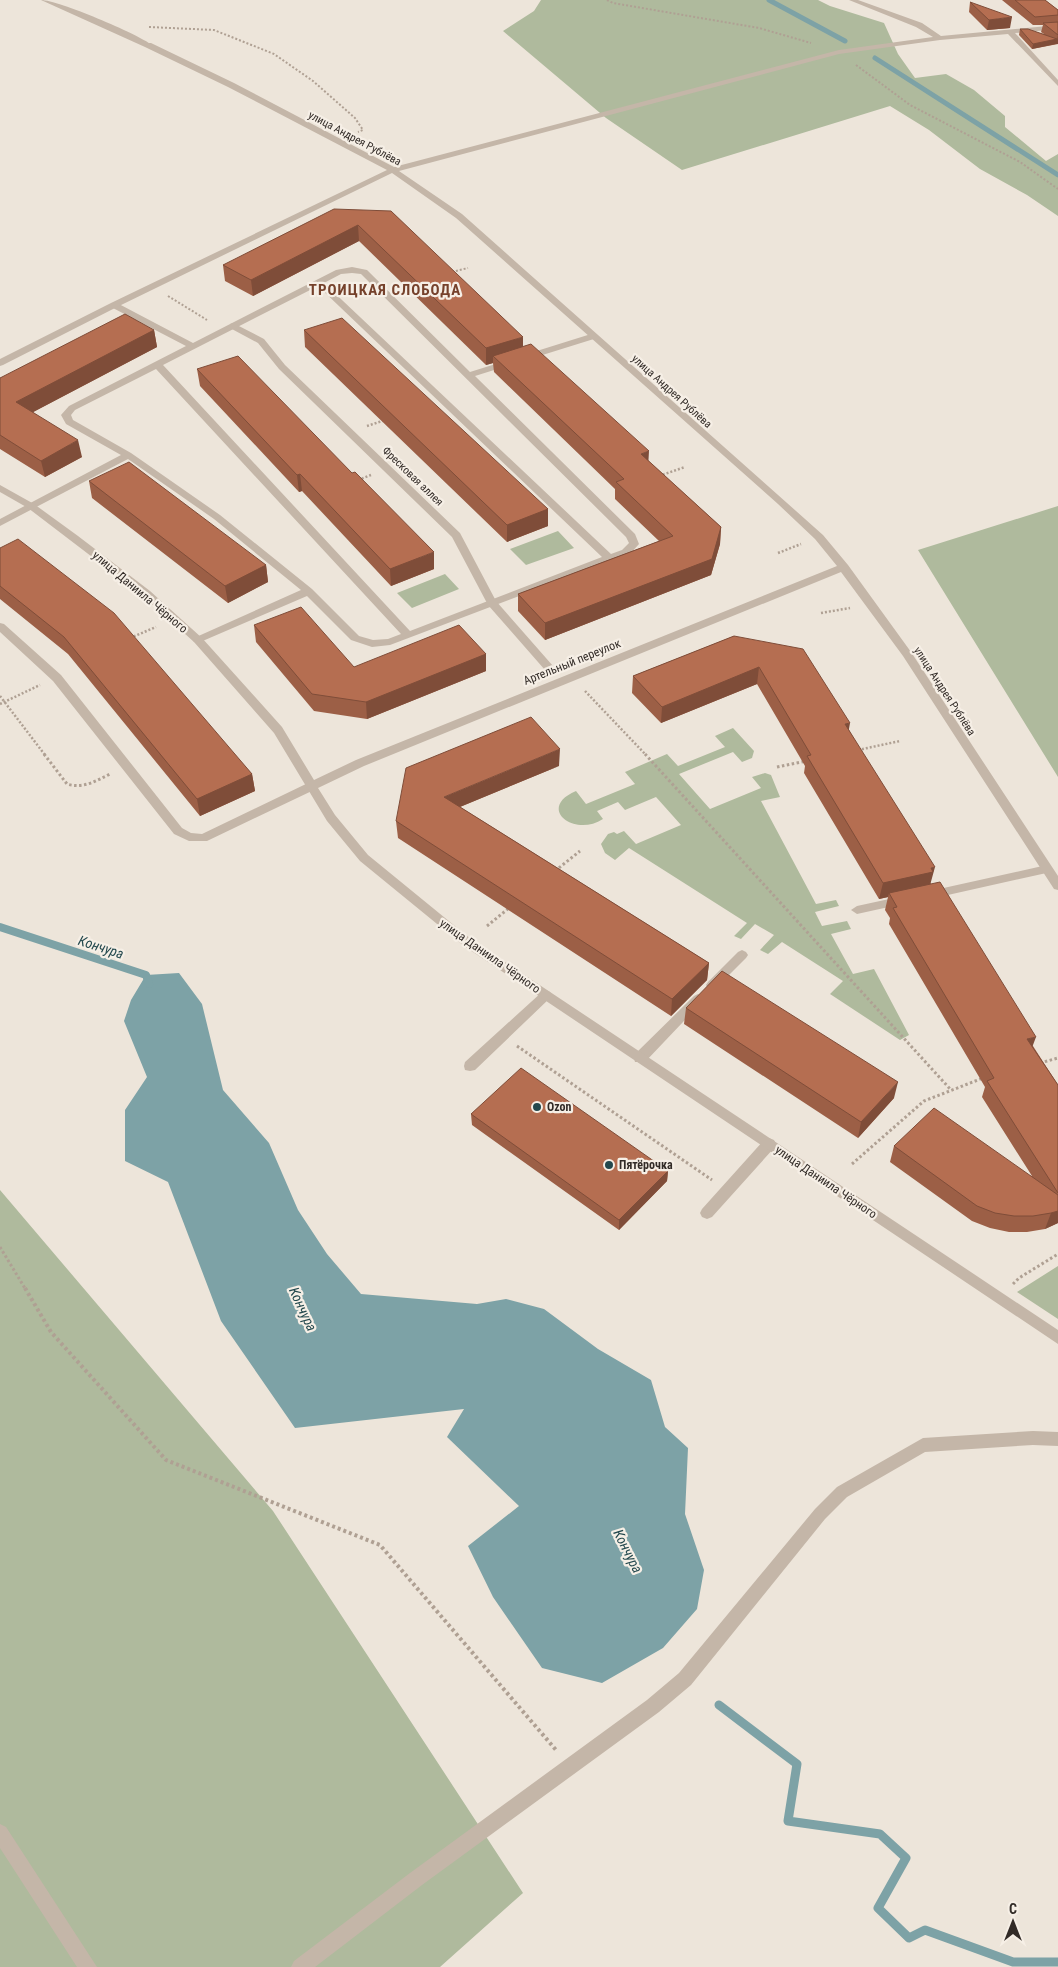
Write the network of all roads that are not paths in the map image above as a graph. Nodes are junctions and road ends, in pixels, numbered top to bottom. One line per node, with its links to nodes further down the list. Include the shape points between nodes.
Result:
1 (44, 0): 7 (street, улица Андрея Рублёва, via 231,85)
2 (852, 0): 5 (street, via 919,25)
3 (1058, 26): 4 (street)
4 (1010, 32): 5 (street); 6 (street)
5 (940, 38): 7 (street, via 839,52)
6 (1058, 84)
7 (393, 170): 9 (street); 11 (street, улица Андрея Рублёва, via 459,216)
8 (318, 282): 10 (street); 15 (street, via 339,272 364,272); 20 (street)
9 (114, 305): 12 (street); 13 (street)
10 (228, 328): 12 (street); 23 (street, Фресковая аллея, via 261,341 282,367 456,535)
11 (594, 336): 15 (street); 21 (street, улица Андрея Рублёва, via 819,537)
12 (192, 346): 14 (street)
13 (0, 363)
14 (157, 364): 16 (street, via 72,408 66,415 69,422); 25 (street)
15 (469, 375): 20 (street, via 631,536 634,544 626,552)
16 (128, 455): 18 (street); 22 (street, via 217,517)
17 (0, 488): 18 (street, улица Даниила Чёрного)
18 (31, 506): 19 (street); 26 (street, улица Даниила Чёрного, via 146,593)
19 (0, 523)
20 (609, 558): 23 (street)
21 (844, 567): 28 (street, Артельный переулок, via 360,763); 29 (street, улица Андрея Рублёва, via 908,654)
22 (308, 591): 25 (street, via 355,638 372,644); 26 (street)
23 (492, 602): 25 (street); 27 (street, Фресковая аллея)
24 (0, 626): 28 (street, Артельный переулок, via 57,678 178,831 189,837 204,838)
25 (408, 635)
26 (198, 640): 28 (street, улица Даниила Чёрного, via 278,730)
27 (549, 668)
28 (312, 786): 33 (street, улица Даниила Чёрного, via 331,818 364,858 468,943)
29 (1047, 870): 30 (street, улица Андрея Рублёва); 31 (street)
30 (1058, 886)
31 (857, 910)
32 (742, 955): 34 (street)
33 (546, 995): 34 (street, улица Даниила Чёрного); 35 (street)
34 (640, 1058): 36 (street, улица Даниила Чёрного)
35 (470, 1066)
36 (769, 1144): 37 (street); 38 (street, улица Даниила Чёрного)
37 (707, 1213)
38 (1058, 1338)
39 (1058, 1439): 42 (street, via 923,1446 842,1492 820,1514 685,1679)
40 (0, 1833): 41 (street)
41 (88, 1967)
42 (300, 1967)

